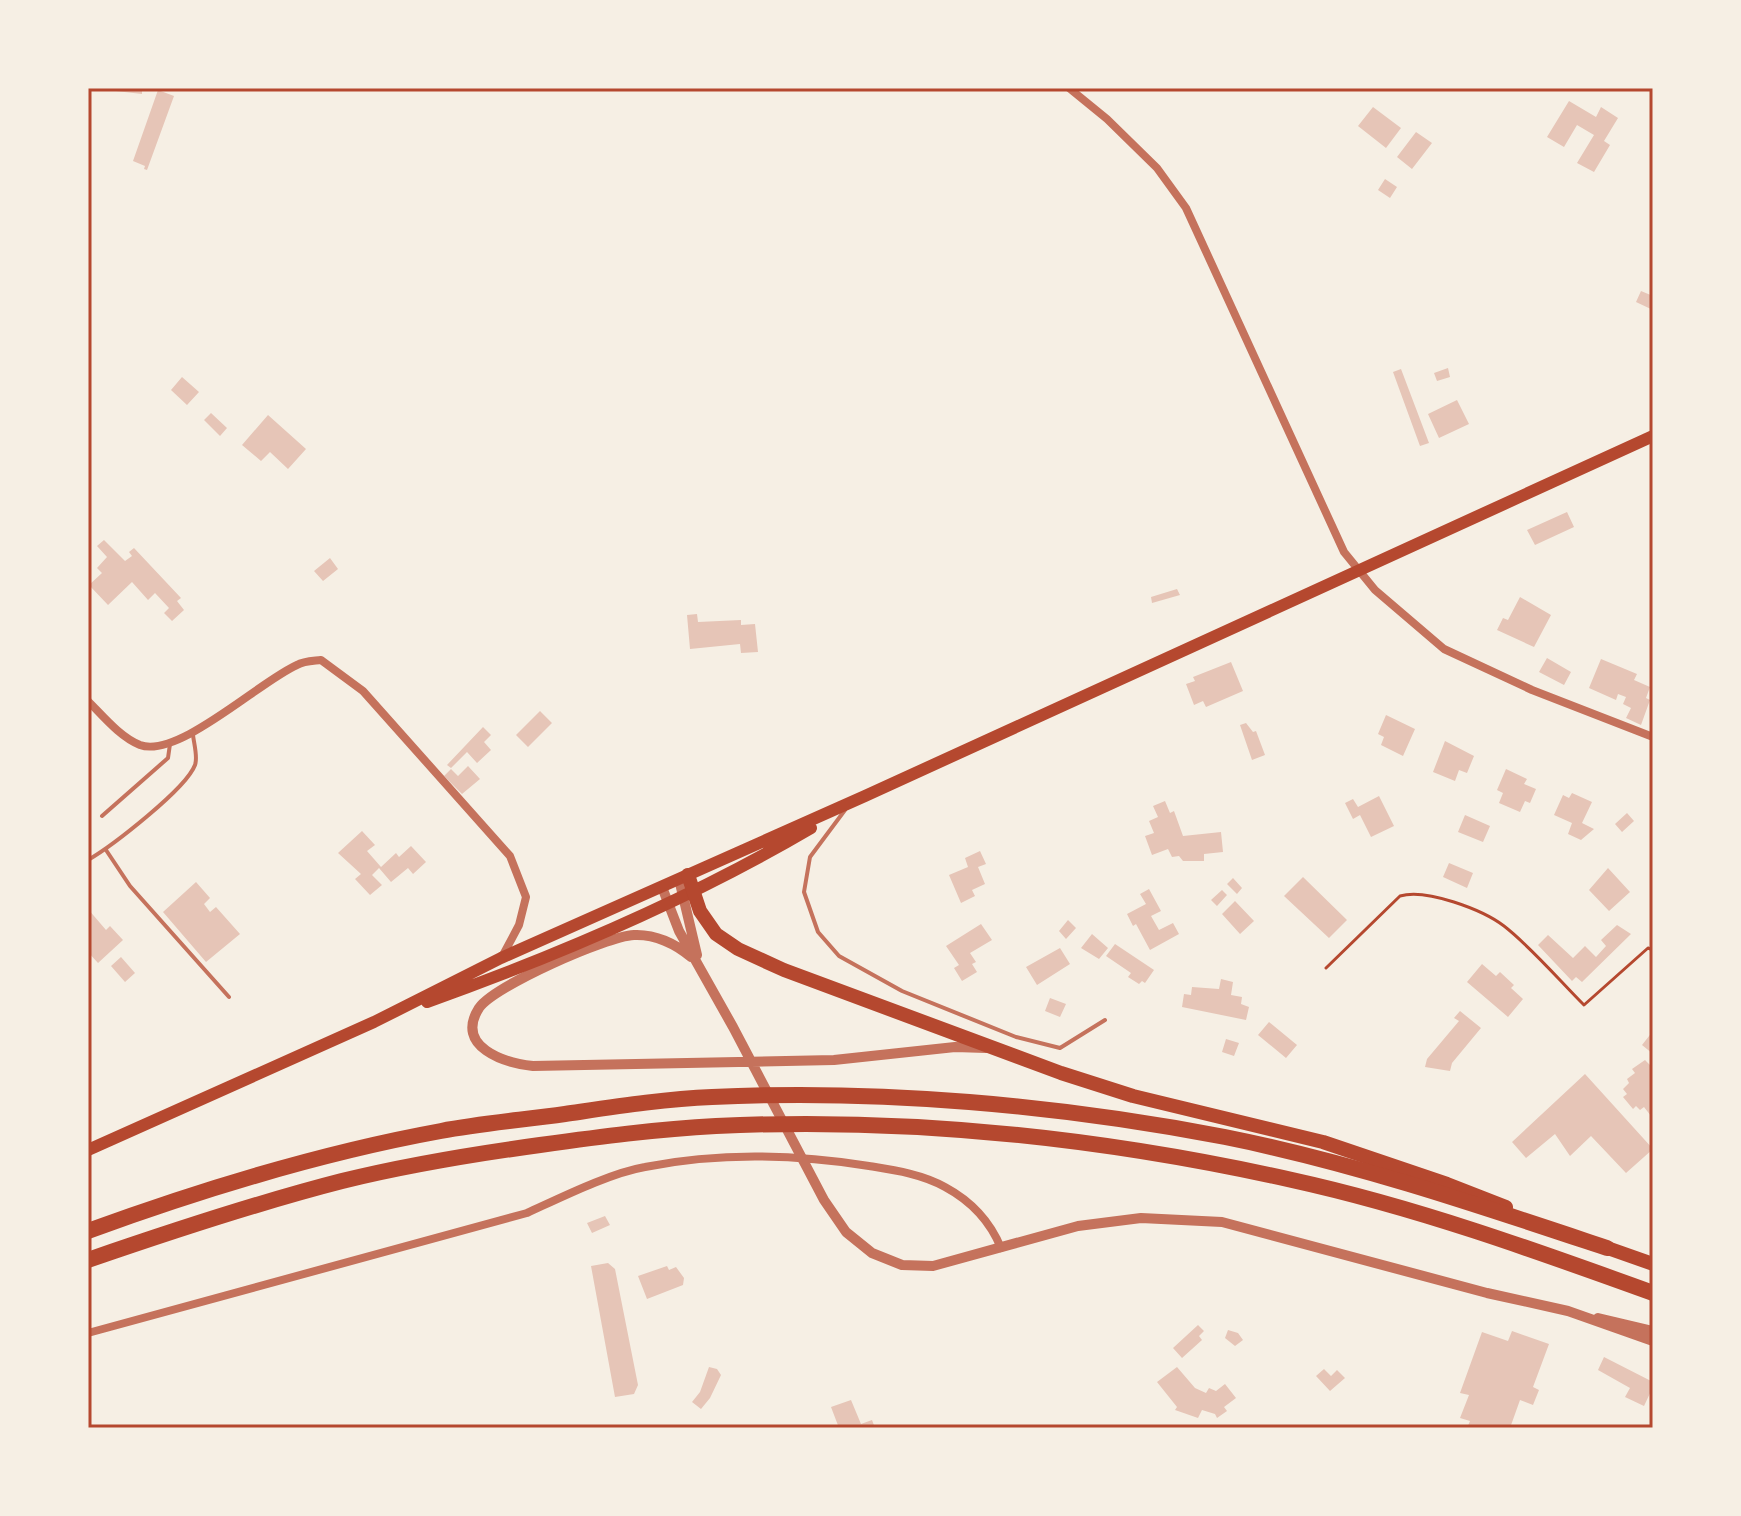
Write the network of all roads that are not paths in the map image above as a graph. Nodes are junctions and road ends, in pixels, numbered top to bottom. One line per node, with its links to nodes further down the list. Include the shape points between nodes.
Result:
1 (1069, 88): 3 (street, via 1157,168 1186,208)
2 (1653, 436): 3 (main road)
3 (1357, 570): 6 (street, via 1444,649); 8 (main road)
4 (88, 701): 7 (street, via 141,745)
5 (192, 732): 7 (street); 11 (lane, via 197,762 188,779); 17 (street, via 299,664 321,660 363,691 510,856 526,897 519,925)
6 (1653, 737)
7 (170, 744): 10 (lane, via 168,758)
8 (865, 796): 9 (main road); 13 (main road)
9 (848, 806): 15 (main road); 20 (lane, via 810,857 804,892 818,932 839,956 902,991 1016,1037 1060,1048)
10 (102, 816)
11 (106, 850): 12 (lane); 19 (lane, via 130,886)
12 (88, 860)
13 (684, 877): 14 (main road); 15 (highway)
14 (662, 887): 16 (street); 17 (main road)
15 (689, 894): 16 (main road); 18 (street); 22 (highway, via 707,922 738,949)
16 (667, 903): 18 (street); 21 (main road, via 511,972)
17 (501, 958): 21 (main road)
18 (700, 965): 22 (street, via 660,939 617,937 495,994 481,1005 474,1032 482,1049 498,1059 533,1066 834,1060 955,1047); 25 (street, via 846,1232 872,1253 902,1265 933,1266)
19 (229, 997)
20 (1105, 1020)
21 (374, 1022): 23 (main road)
22 (992, 1049): 26 (highway, via 1133,1096 1323,1142 1447,1184)
23 (88, 1150)
24 (88, 1231): 26 (highway, via 302,1162 441,1131 707,1097 808,1094 1093,1114 1227,1137 1432,1190)
25 (1001, 1248): 30 (street, via 1078,1226 1141,1218 1222,1222); 32 (street, via 975,1209 924,1178 850,1163 771,1155 719,1157 642,1167 527,1213)
26 (1607, 1248): 28 (highway)
27 (88, 1260): 29 (highway, via 344,1181 481,1153 700,1127 816,1124 934,1127 1120,1147 1293,1180 1414,1212)
28 (1653, 1264)
29 (1653, 1293)
30 (1588, 1317): 31 (street); 33 (street)
31 (1653, 1331)
32 (88, 1333)
33 (1653, 1341)

